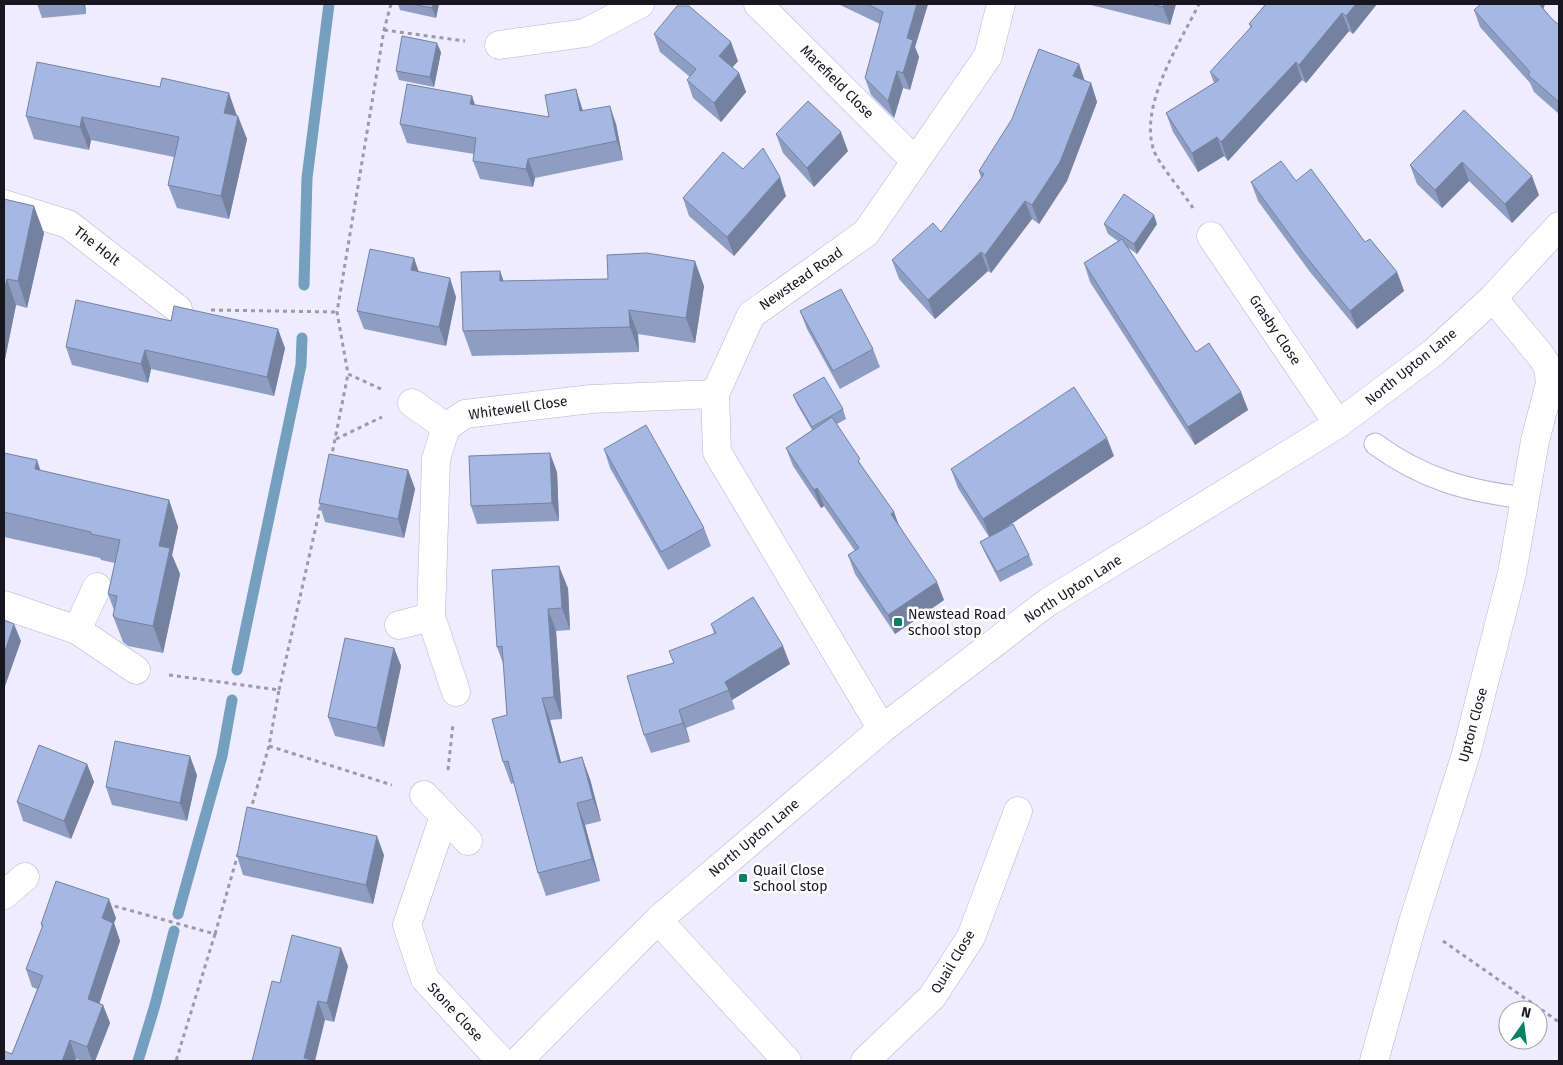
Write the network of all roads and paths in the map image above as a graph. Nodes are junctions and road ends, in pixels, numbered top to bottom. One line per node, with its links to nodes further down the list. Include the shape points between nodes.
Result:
1 (391, 4): 6 (path)
2 (640, 4): 7 (street, via 585,33)
3 (758, 4): 8 (street, Marefield Close)
4 (1001, 4): 8 (street, Newstead Road, via 988,56)
5 (1199, 4): 11 (path, via 1164,76 1150,116 1154,151)
6 (384, 30): 7 (path); 14 (path)
7 (499, 45)
8 (915, 160): 17 (street, Newstead Road, via 866,233 751,315)
9 (4, 204): 13 (street, The Holt, via 68,224)
10 (1559, 226): 12 (street, North Upton Lane)
11 (1212, 236): 19 (street, Grasby Close)
12 (1493, 298): 15 (street, Upton Close); 19 (street, North Upton Lane, via 1434,352)
13 (178, 309): 14 (path)
14 (337, 312): 16 (path)
15 (1555, 373): 25 (street, Upton Close, via 1535,441)
16 (348, 374): 18 (path); 21 (path)
17 (715, 394): 20 (street, Whitewell Close, via 591,399 465,414); 34 (street, Newstead Road, via 717,452)
18 (412, 403): 20 (street); 21 (path)
19 (1338, 424): 34 (street, North Upton Lane, via 1048,602)
20 (446, 427): 28 (street, via 436,459)
21 (335, 439): 23 (path)
22 (1375, 444): 25 (lane, via 1417,472 1439,480 1485,493)
23 (329, 468)
24 (322, 497): 32 (path)
25 (1525, 498): 46 (street, Upton Close, via 1512,573 1466,754)
26 (97, 587): 30 (street)
27 (4, 605): 30 (street)
28 (431, 618): 29 (street); 33 (street)
29 (399, 625)
30 (77, 630): 31 (street)
31 (136, 670): 32 (path)
32 (279, 690): 35 (path)
33 (456, 692): 38 (path)
34 (882, 729): 45 (street, North Upton Lane)
35 (269, 746): 36 (path); 39 (path)
36 (424, 795): 38 (street)
37 (1018, 812): 53 (street, Quail Close, via 970,937 932,998)
38 (444, 816): 40 (street); 50 (street, Stone Close, via 407,925 425,979)
39 (247, 821)
40 (468, 841)
41 (239, 849): 47 (path)
42 (25, 877): 43 (street)
43 (4, 895)
44 (102, 903): 47 (path)
45 (658, 920): 51 (street, North Upton Lane); 52 (street)
46 (1412, 925): 48 (path, via 1426,930); 54 (street, Upton Close)
47 (215, 934): 49 (path)
48 (1559, 1022)
49 (176, 1061)
50 (501, 1061)
51 (518, 1061)
52 (787, 1061)
53 (865, 1061)
54 (1374, 1061)

